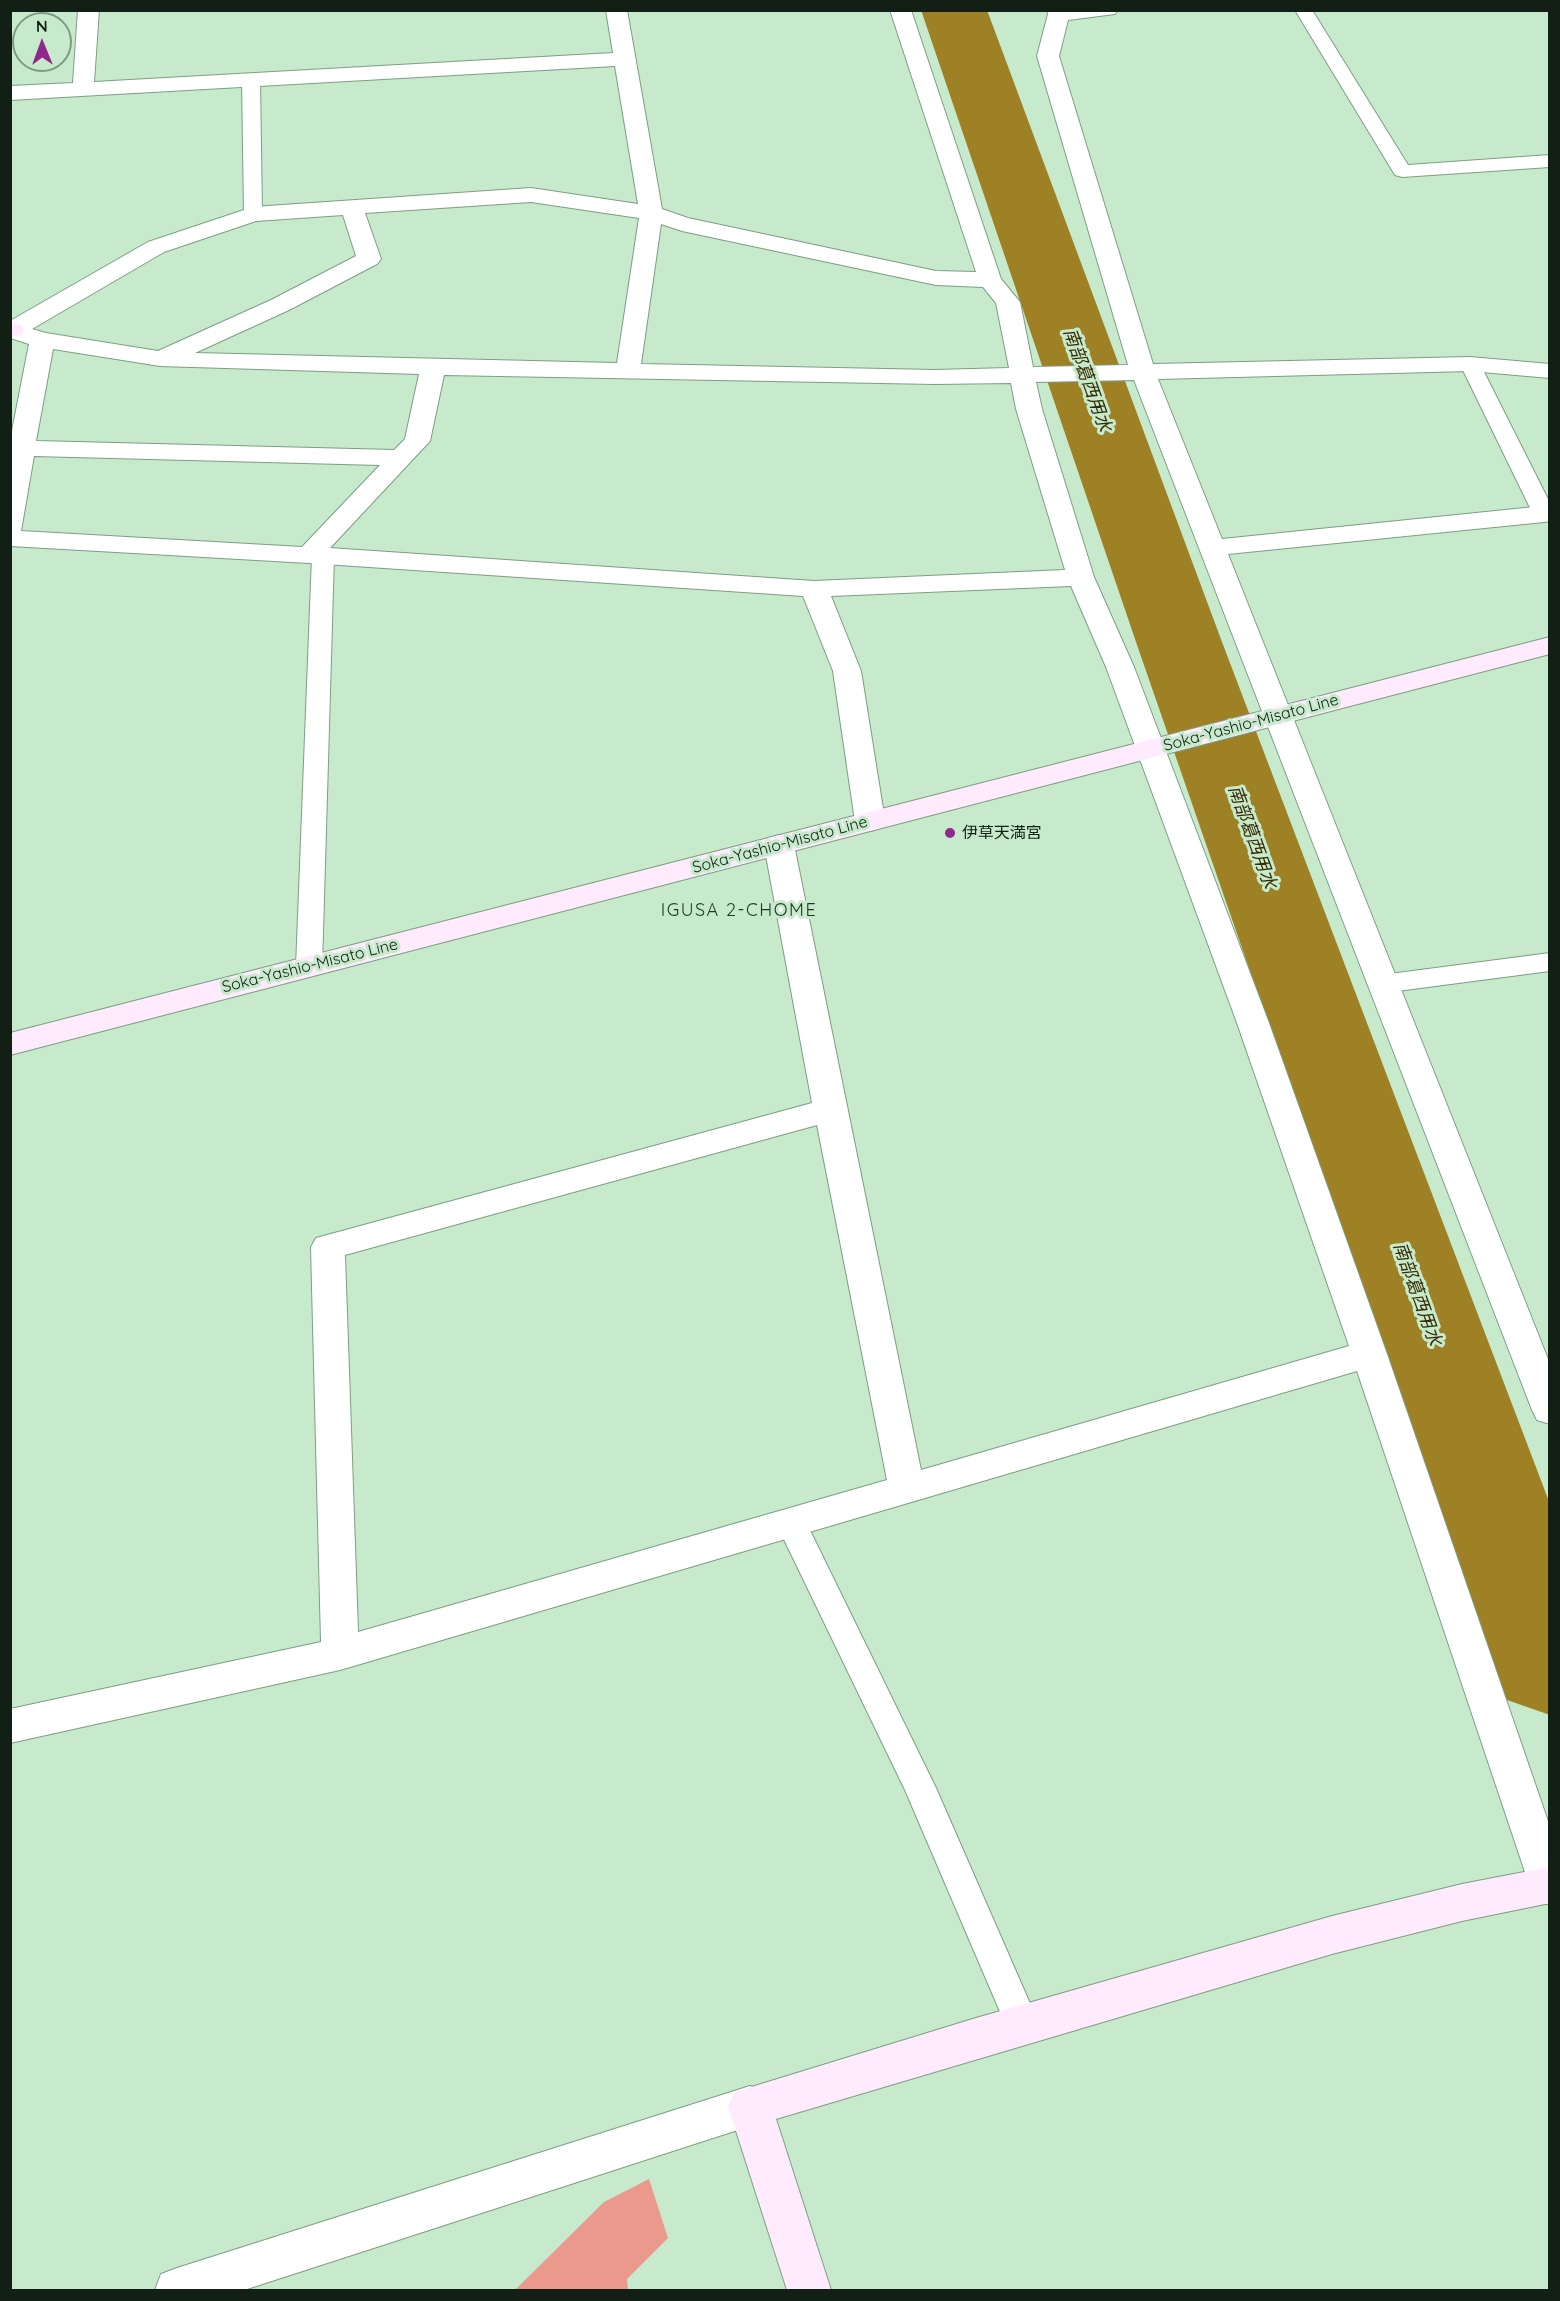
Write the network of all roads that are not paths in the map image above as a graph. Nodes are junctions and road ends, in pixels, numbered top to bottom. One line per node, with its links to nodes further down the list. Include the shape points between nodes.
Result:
1 (89, 10): 9 (street)
2 (616, 10): 7 (street)
3 (900, 10): 15 (street)
4 (1108, 10): 6 (street)
5 (1303, 10): 11 (lane, via 1402,171)
6 (1058, 12): 23 (street, via 1047,56)
7 (624, 59): 8 (street); 13 (street)
8 (251, 79): 9 (street); 14 (lane)
9 (83, 88): 10 (street)
10 (10, 93)
11 (1550, 161)
12 (352, 208): 13 (street, via 531,195); 14 (street); 18 (street, via 369,259 280,305)
13 (651, 213): 15 (street, via 682,224 936,278); 21 (street)
14 (253, 214): 16 (street, via 156,247)
15 (990, 280): 24 (street, via 1008,302)
16 (11, 330): 17 (street)
17 (42, 340): 18 (street); 25 (street)
18 (160, 358): 20 (street)
19 (1470, 364): 22 (street); 23 (street); 27 (lane)
20 (432, 367): 21 (street); 26 (street, via 417,441)
21 (628, 371): 24 (street)
22 (1550, 371)
23 (1134, 373): 24 (street); 30 (street)
24 (1023, 375): 32 (street, via 1029,408)
25 (22, 448): 26 (street); 28 (street)
26 (400, 458): 31 (street)
27 (1544, 514): 30 (street)
28 (10, 528)
29 (10, 538): 31 (street)
30 (1212, 548): 35 (street)
31 (316, 555): 33 (street); 40 (lane)
32 (1081, 577): 33 (street); 36 (street, via 1120,667)
33 (814, 589): 37 (street, via 847,671)
34 (1550, 645): 35 (main road, Soka-Yashio-Misato Line)
35 (1265, 717): 36 (main road, Soka-Yashio-Misato Line); 41 (street)
36 (1162, 747): 37 (main road, Soka-Yashio-Misato Line); 44 (street)
37 (870, 821): 38 (main road, Soka-Yashio-Misato Line)
38 (779, 845): 40 (main road, Soka-Yashio-Misato Line); 43 (street)
39 (1550, 962): 41 (lane)
40 (309, 967): 42 (main road, Soka-Yashio-Misato Line)
41 (1382, 984): 45 (street)
42 (10, 1044)
43 (830, 1110): 46 (street); 48 (street, via 328,1247)
44 (1369, 1354): 46 (street); 50 (street)
45 (1550, 1410)
46 (907, 1488): 47 (street)
47 (791, 1523): 48 (street); 51 (lane, via 920,1788)
48 (340, 1654): 49 (street)
49 (10, 1726)
50 (1549, 1886): 51 (main road, via 1500,1893 1344,1931)
51 (1022, 2024): 52 (main road)
52 (750, 2106): 53 (street); 54 (main road)
53 (177, 2290)
54 (809, 2290)

